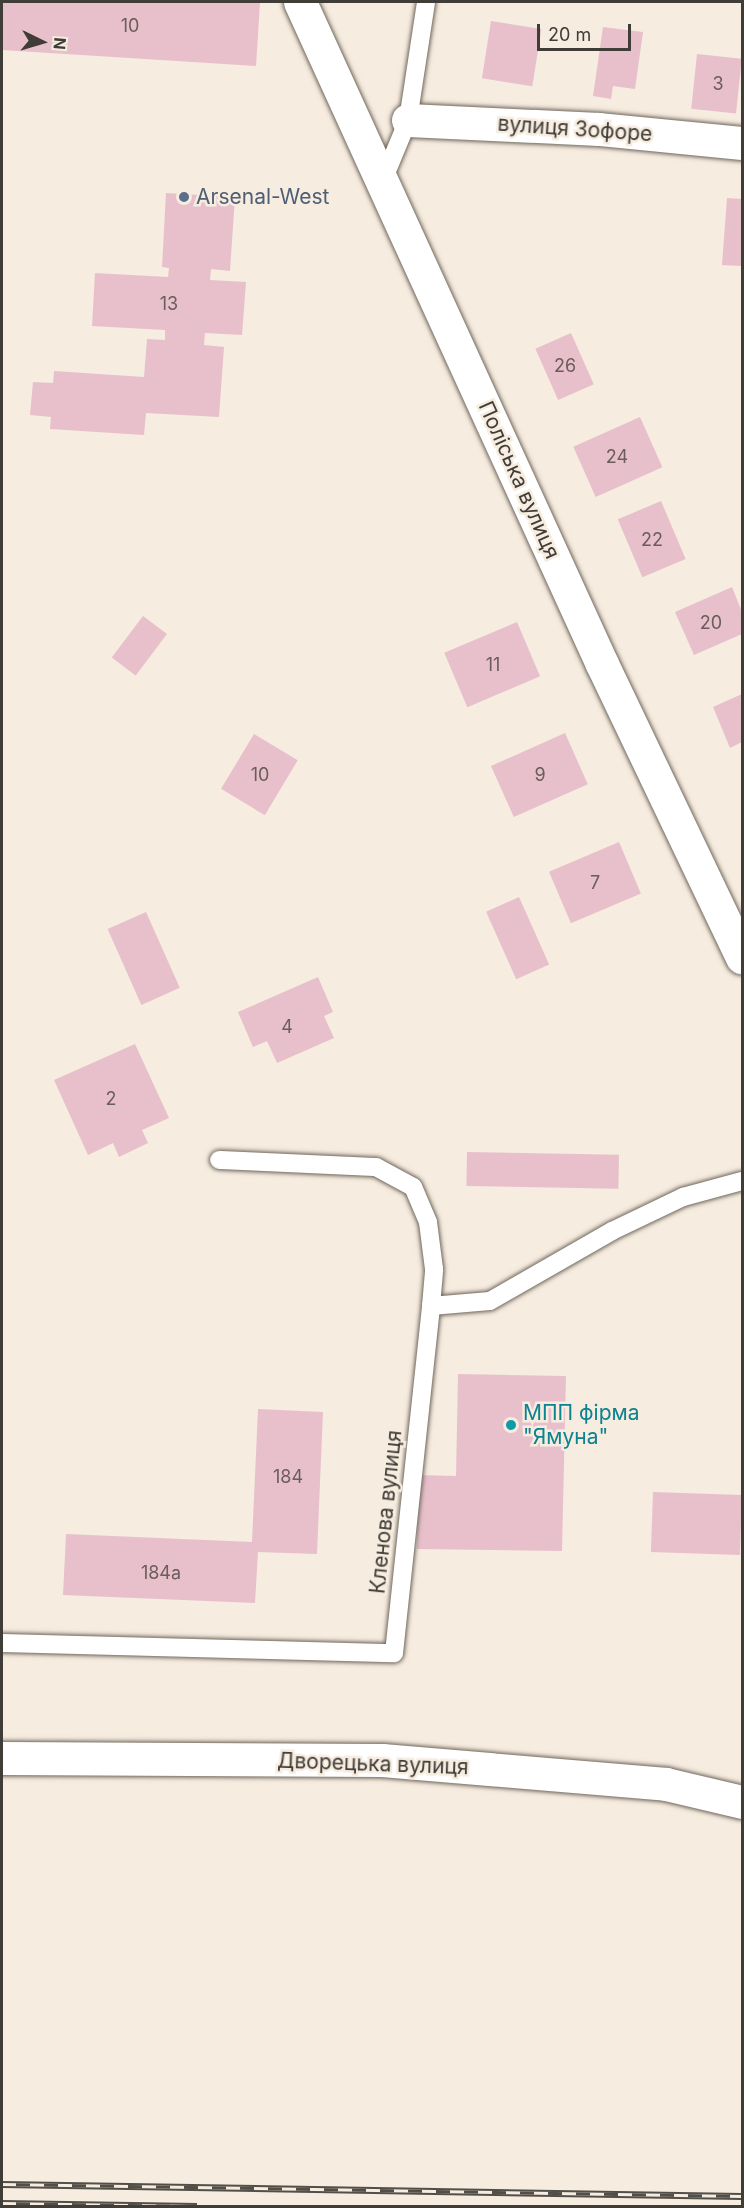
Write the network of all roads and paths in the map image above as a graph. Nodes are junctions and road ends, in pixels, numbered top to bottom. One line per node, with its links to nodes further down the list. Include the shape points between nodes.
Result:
1 (300, 2): 5 (street, Поліська вулиця)
2 (426, 2): 3 (lane)
3 (408, 120): 4 (street, вулиця Зофоре, via 599,129); 5 (lane)
4 (742, 142)
5 (384, 178): 6 (street, Поліська вулиця, via 602,664)
6 (742, 957)
7 (219, 1160): 9 (lane, Кленова вулиця, via 376,1167 413,1187 428,1222 434,1269)
8 (742, 1181): 9 (lane, via 682,1197 612,1231 490,1301)
9 (431, 1306): 10 (lane, Кленова вулиця, via 394,1653)
10 (2, 1643)
11 (2, 1758): 12 (street, Дворецька вулиця, via 382,1760 666,1784)
12 (742, 1802)

